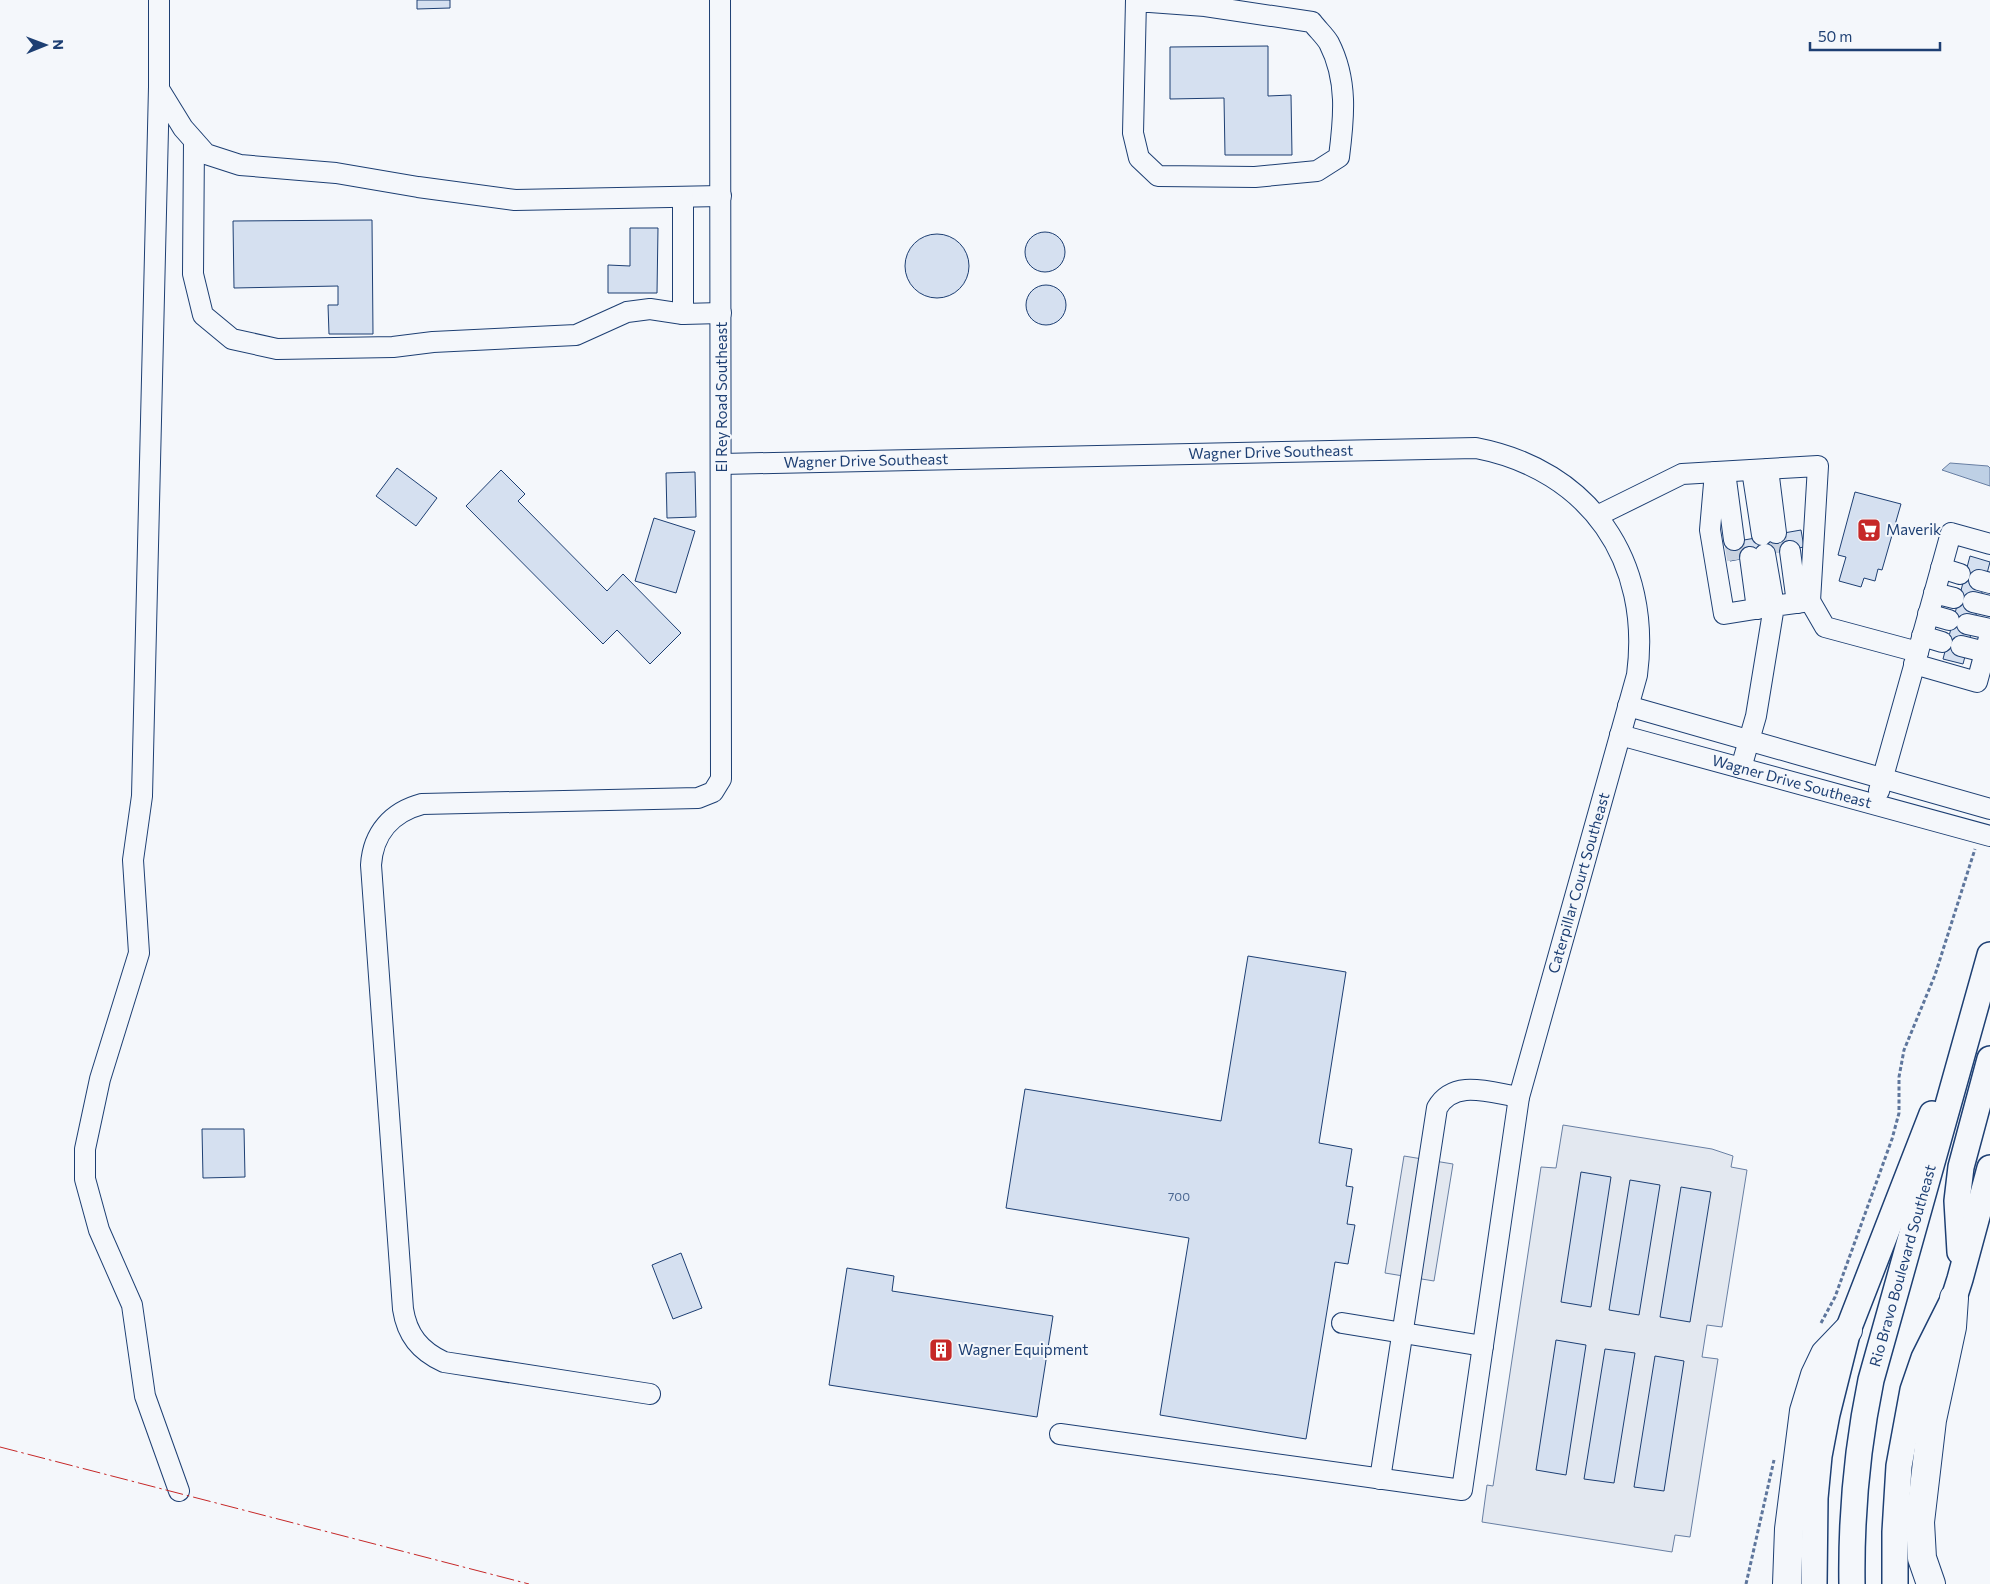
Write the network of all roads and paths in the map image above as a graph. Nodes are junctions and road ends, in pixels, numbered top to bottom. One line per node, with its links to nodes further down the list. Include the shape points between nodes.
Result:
1 (159, 0): 4 (street)
2 (720, 0): 6 (street, El Rey Road Southeast)
3 (1136, 1): 3 (street, via 1133,133 1139,158 1158,176 1255,177 1317,171 1339,157 1345,109 1341,76 1329,42 1312,22 1206,6)
4 (159, 89): 5 (street); 47 (street, via 142,796 133,860 139,953 100,1079 85,1148 85,1179 99,1230 132,1305 145,1396)
5 (194, 141): 7 (street, via 206,154 240,165 336,173 515,200); 9 (street, via 193,274 203,316 232,339 277,349 394,347 576,335 627,312 650,309)
6 (721, 196): 7 (street); 8 (street, El Rey Road Southeast)
7 (683, 197): 9 (street)
8 (721, 313): 9 (street); 10 (street, El Rey Road Southeast)
9 (683, 314)
10 (722, 464): 12 (street, Wagner Drive Southeast, via 1476,448 1534,466 1568,488); 43 (street, El Rey Road Southeast, via 723,771 712,792 698,798 422,804 392,819 379,835 372,854 403,1309 408,1331 422,1350 444,1362)
11 (1746, 470): 12 (street, via 1682,474); 14 (street); 14 (street); 14 (street); 19 (street, via 1710,530 1724,614); 19 (street, via 1818,466)
12 (1597, 516): 24 (street, Wagner Drive Southeast, via 1626,564 1639,612 1640,654)
13 (1990, 544): 15 (street, via 1951,533)
14 (1763, 545): 19 (street); 19 (street)
15 (1941, 568): 16 (street); 17 (street)
16 (1976, 579)
17 (1934, 593): 18 (street); 20 (street)
18 (1972, 602)
19 (1778, 606): 23 (street, via 1825,627); 26 (street)
20 (1928, 614): 21 (street); 23 (street)
21 (1990, 629)
22 (1988, 643): 23 (street, via 1952,644); 23 (street, via 1977,682)
23 (1918, 651): 28 (street)
24 (1628, 706): 25 (street, Wagner Drive Southeast); 26 (street, Wagner Drive Southeast)
25 (1620, 735): 27 (street, Wagner Drive Southeast); 35 (street, Caterpillar Court Southeast)
26 (1749, 741): 27 (street); 28 (street, Wagner Drive Southeast)
27 (1741, 768): 29 (street, Wagner Drive Southeast)
28 (1883, 778): 29 (street); 30 (street, Wagner Drive Southeast)
29 (1875, 805): 31 (street, Wagner Drive Southeast)
30 (1990, 809)
31 (1983, 839): 39 (path, via 1936,975 1904,1050 1899,1077 1899,1114 1892,1139 1835,1296)
32 (1990, 955): 34 (main road, Rio Bravo Boulevard Southeast)
33 (1990, 1060): 37 (main road, via 1961,1166 1957,1201)
34 (1960, 1064): 40 (main road, via 1934,1108); 51 (main road, Rio Bravo Boulevard Southeast, via 1871,1380 1854,1496)
35 (1519, 1098): 41 (street, via 1465,1089 1446,1096 1437,1108); 42 (street, Caterpillar Court Southeast)
36 (1990, 1168): 37 (main road)
37 (1957, 1289): 52 (main road, via 1924,1358 1911,1399 1897,1490); 53 (highway, via 1932,1420 1920,1522 1922,1558)
38 (1342, 1323): 41 (street)
39 (1820, 1325)
40 (1848, 1330): 49 (highway, via 1825,1354 1804,1411 1789,1529); 50 (main road, via 1820,1456 1813,1531)
41 (1402, 1333): 42 (street); 46 (street)
42 (1483, 1346): 46 (street, Caterpillar Court Southeast, via 1462,1490)
43 (650, 1394)
44 (1060, 1434): 46 (street)
45 (1776, 1451): 48 (path)
46 (1380, 1478)
47 (179, 1491)
48 (1746, 1584)
49 (1787, 1584)
50 (1814, 1584)
51 (1852, 1584)
52 (1895, 1584)
53 (1931, 1584)

